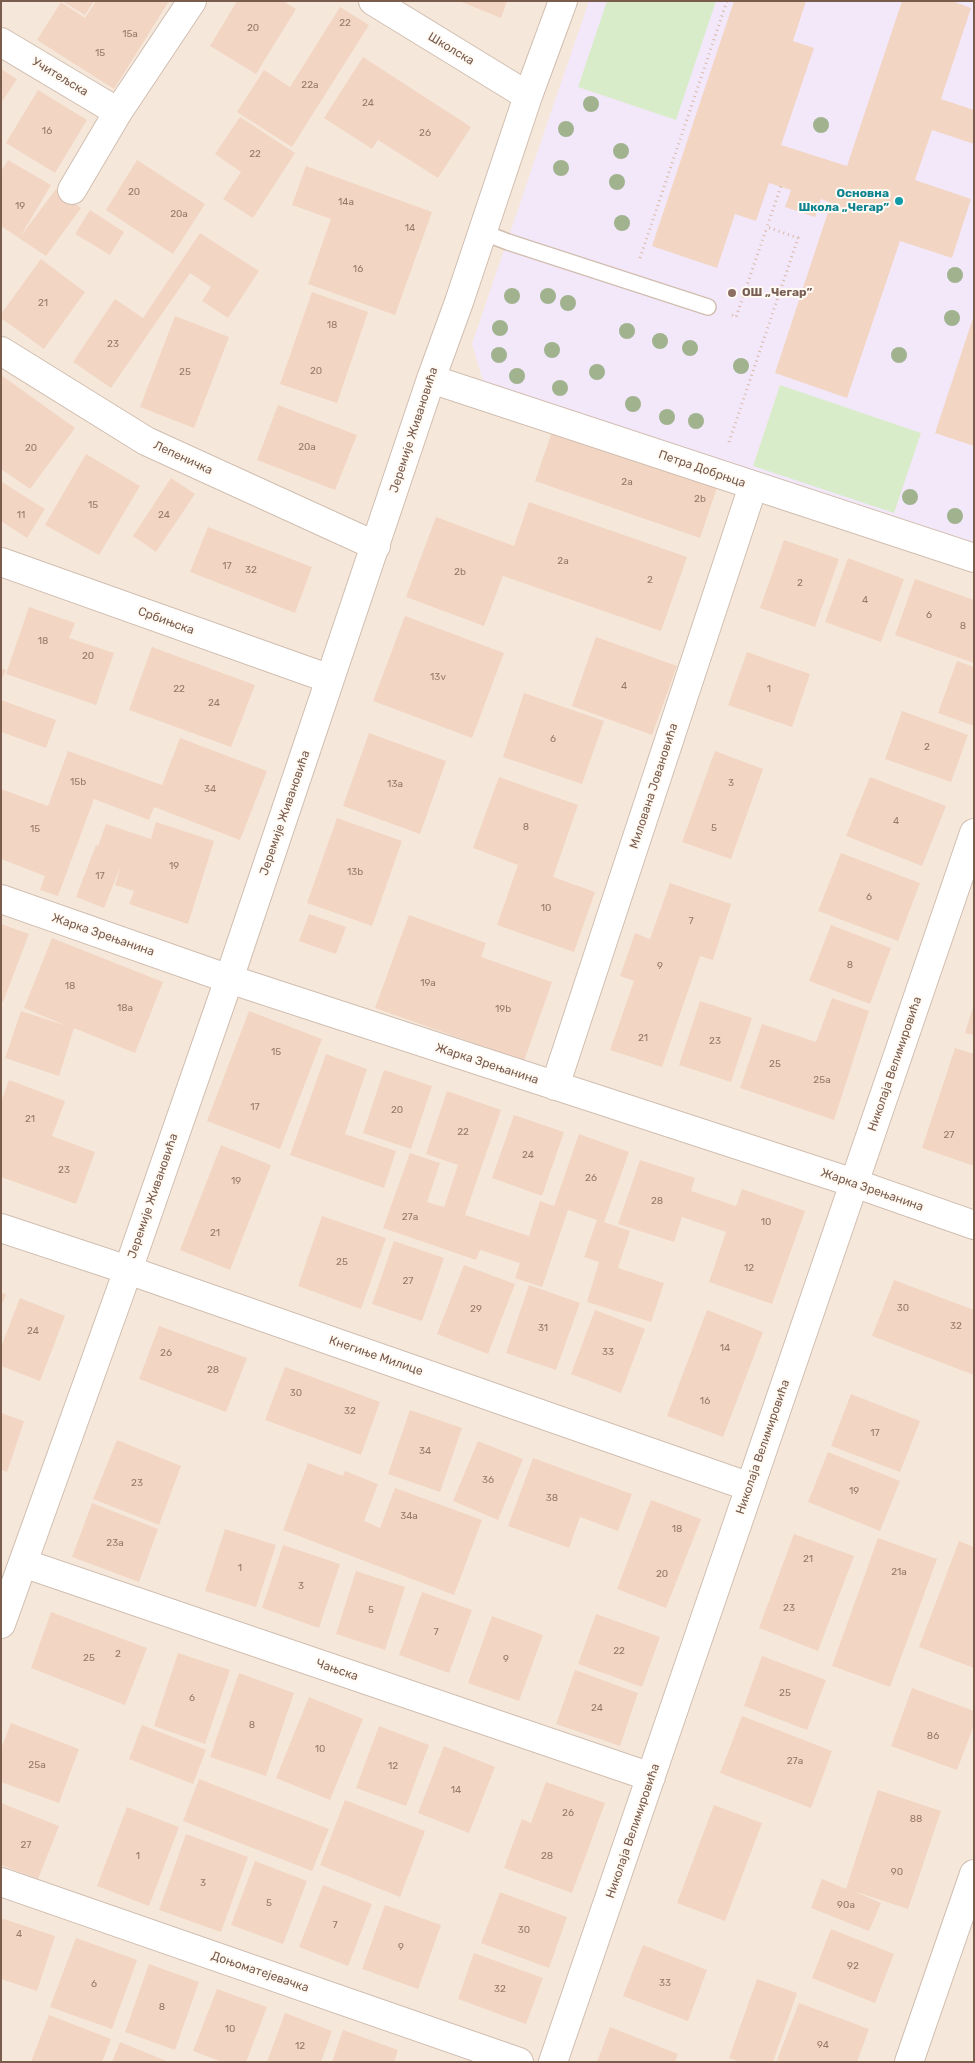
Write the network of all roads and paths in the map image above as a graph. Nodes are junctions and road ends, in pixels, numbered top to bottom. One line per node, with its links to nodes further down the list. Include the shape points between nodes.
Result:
1 (192, 1): 7 (street)
2 (373, 1): 6 (street, Школска)
3 (563, 1): 6 (street, Јеремије Живановића)
4 (727, 1): 12 (path)
5 (1, 42): 7 (street, Учитељска)
6 (528, 96): 11 (street, Јеремије Живановића)
7 (118, 112): 9 (street)
8 (781, 186): 10 (path)
9 (72, 190)
10 (767, 227): 13 (path, via 736,317); 16 (path, via 798,238)
11 (482, 232): 12 (lane); 15 (street, Јеремије Живановића)
12 (632, 282): 13 (lane)
13 (708, 307)
14 (1, 352): 18 (street, Лепеничка, via 146,441)
15 (430, 379): 16 (street, Петра Добрњца); 18 (street, Јеремије Живановића)
16 (719, 474): 17 (street, Петра Добрњца)
17 (753, 486): 19 (street, Петра Добрњца); 25 (street, Милована Јовановића)
18 (376, 546): 21 (street, Јеремије Живановића)
19 (974, 558)
20 (1, 562): 21 (street, Србињска)
21 (330, 680): 24 (street, Јеремије Живановића)
22 (974, 833): 26 (street, Николаја Велимировића)
23 (1, 899): 24 (street, Жарка Зрењанина)
24 (229, 979): 25 (street, Жарка Зрењанина); 29 (street, Јеремије Живановића)
25 (555, 1086): 26 (street, Жарка Зрењанина)
26 (854, 1183): 27 (street, Жарка Зрењанина); 30 (street, Николаја Велимировића)
27 (974, 1225)
28 (1, 1228): 29 (street, Кнегиње Милице)
29 (128, 1270): 30 (street, Кнегиње Милице); 31 (street, Јеремије Живановића)
30 (750, 1487): 33 (street, Николаја Велимировића)
31 (23, 1563): 32 (street, Јеремије Живановића); 33 (street, Чањска)
32 (1, 1624)
33 (651, 1777): 37 (street, Николаја Велимировића)
34 (974, 1874): 38 (street)
35 (1, 1882): 36 (street, Доњоматејевачка)
36 (519, 2062)
37 (553, 2062)
38 (909, 2062)

